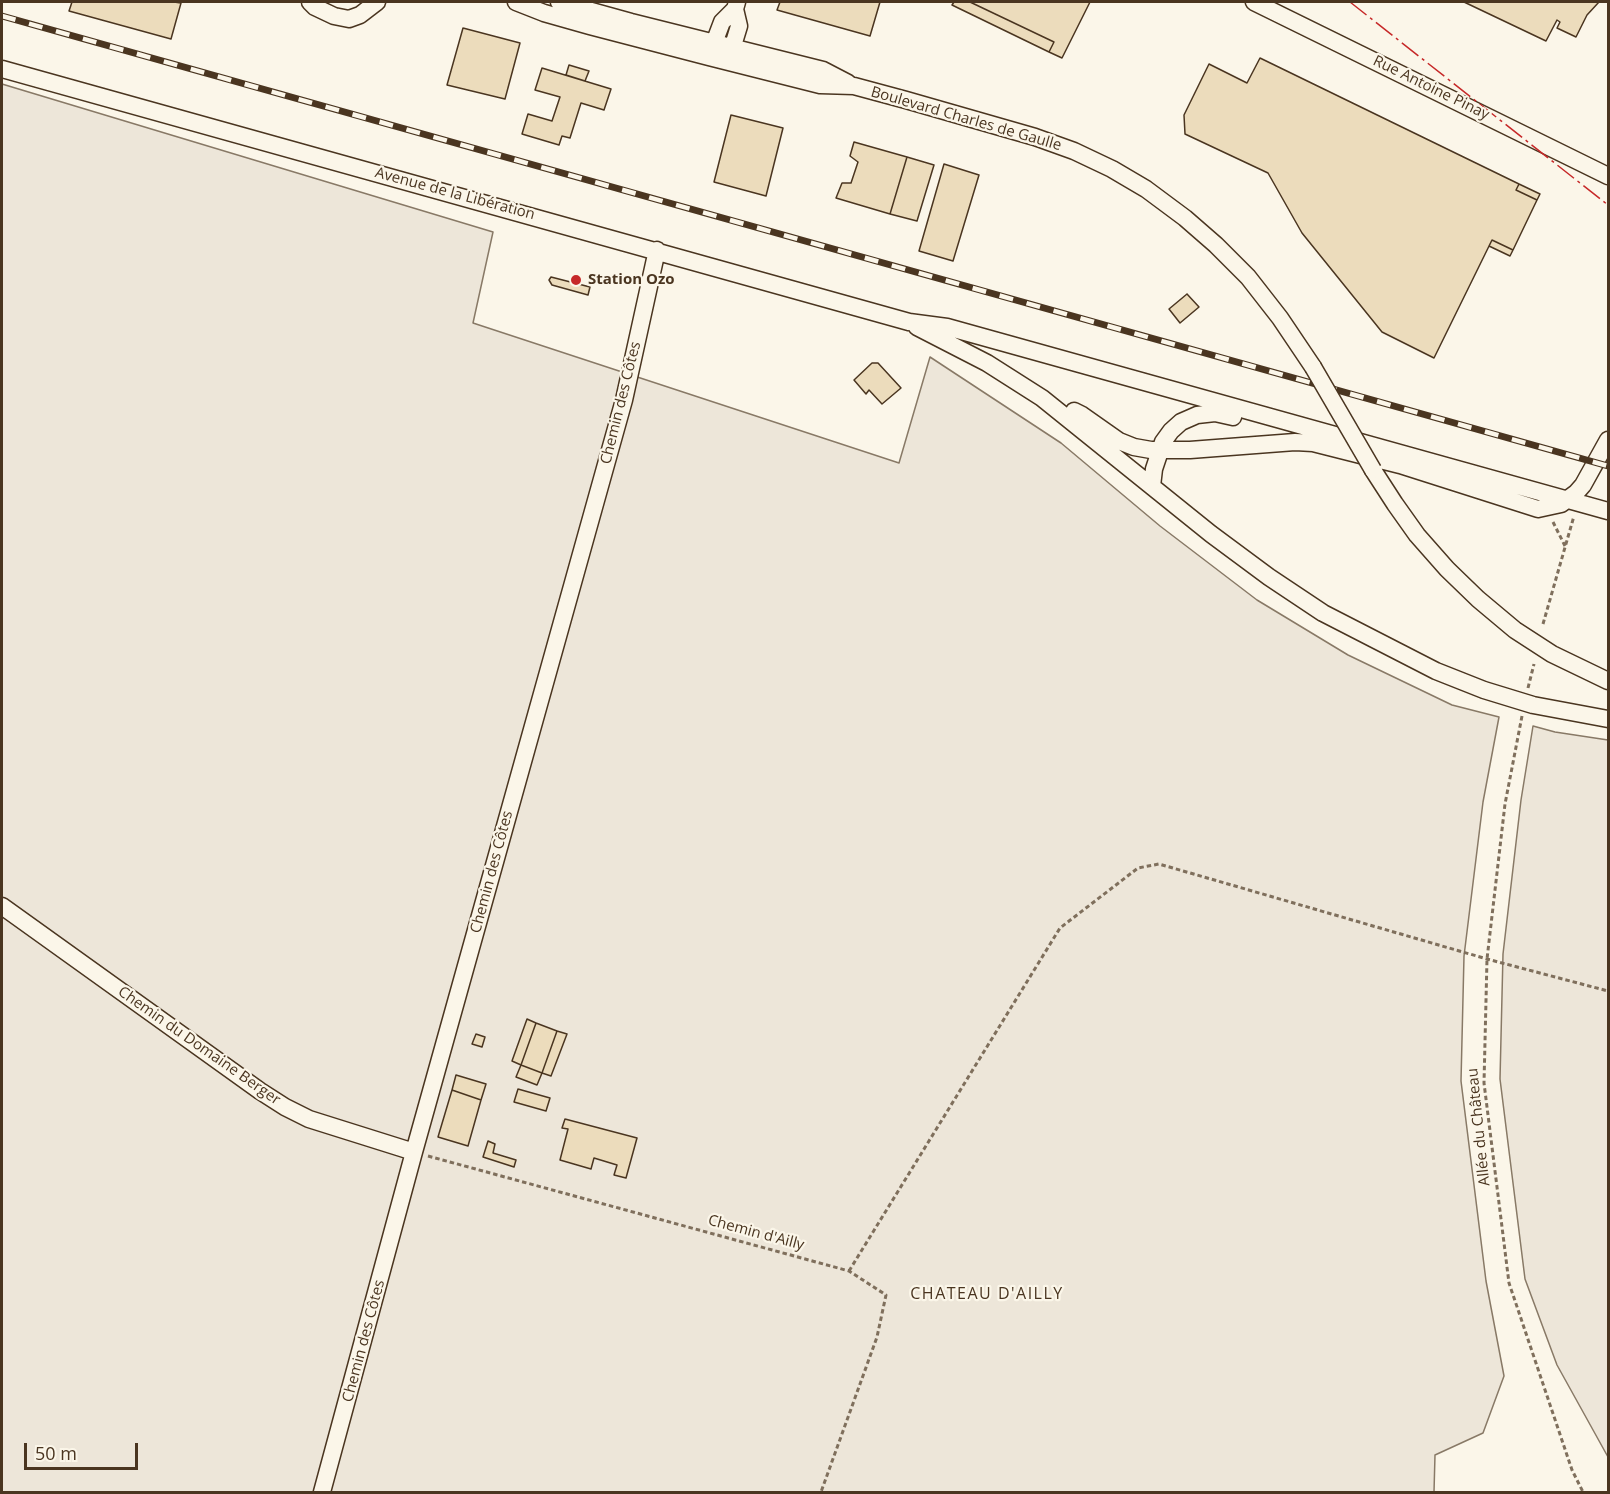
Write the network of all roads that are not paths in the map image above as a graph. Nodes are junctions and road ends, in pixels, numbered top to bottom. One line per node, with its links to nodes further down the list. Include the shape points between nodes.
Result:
1 (310, 2): 2 (street, via 334,16 349,19)
2 (377, 2)
3 (516, 2): 7 (street, Boulevard Charles de Gaulle, via 590,26)
4 (559, 2): 7 (street, Boulevard Charles de Gaulle)
5 (1254, 2): 10 (street, Rue Antoine Pinay)
6 (736, 5): 7 (street, via 722,22); 8 (street, via 739,26)
7 (711, 50): 8 (street, Boulevard Charles de Gaulle)
8 (730, 55): 20 (street, Boulevard Charles de Gaulle, bridge, via 820,85 854,86 1045,141 1112,169 1146,189 1193,225 1248,277 1313,367 1395,504 1447,569 1515,630 1552,654)
9 (2, 69): 11 (street, Avenue de la Libération)
10 (1608, 176)
11 (657, 250): 12 (street, Avenue de la Libération); 23 (street, Chemin des Côtes, via 624,400)
12 (909, 322): 13 (street, via 987,363); 14 (street, via 947,327)
13 (1042, 398): 16 (street, via 1082,415 1119,441); 17 (street)
14 (1282, 421): 16 (street, via 1215,412 1197,415 1171,431); 18 (street)
15 (1608, 440): 18 (street)
16 (1160, 450): 17 (street); 18 (street, via 1312,443 1400,465 1538,509)
17 (1152, 486): 21 (street, via 1269,577 1378,643 1484,690 1533,705)
18 (1573, 501): 19 (street)
19 (1608, 511)
20 (1608, 681)
21 (1608, 719)
22 (2, 906): 23 (street, Chemin du Domaine Berger, via 285,1107 309,1119)
23 (414, 1152): 24 (street, Chemin des Côtes)
24 (322, 1492)

